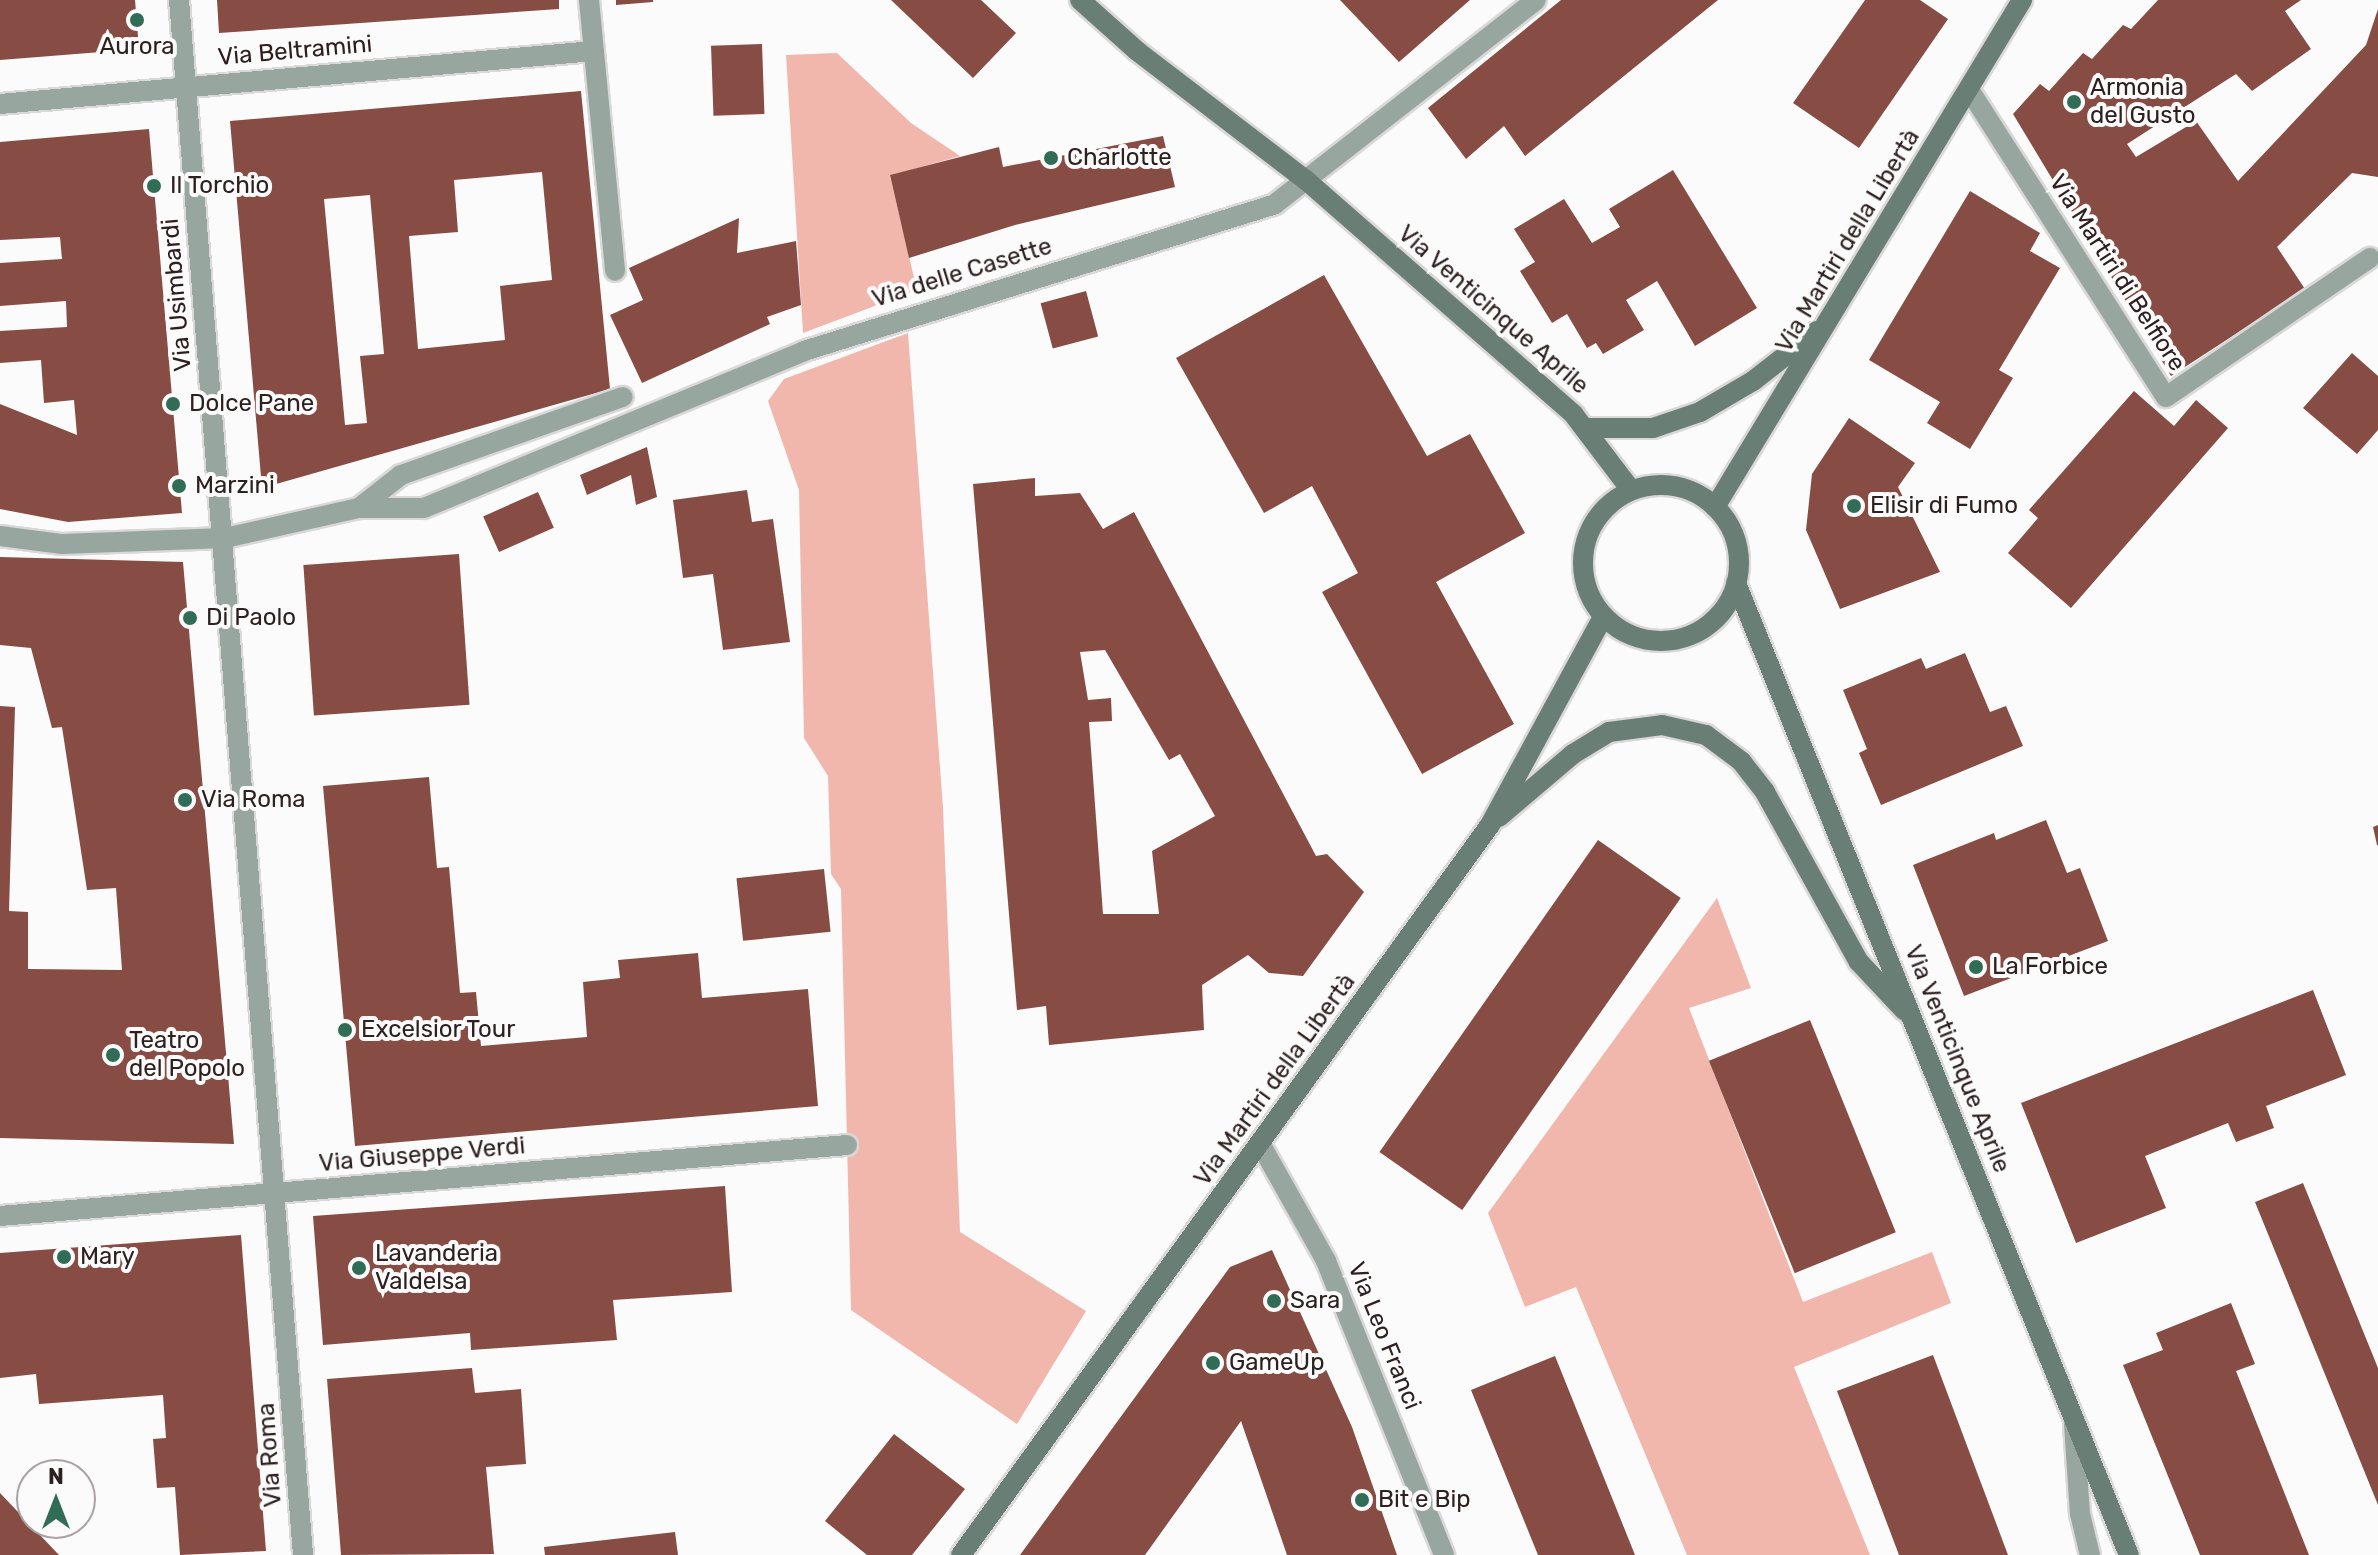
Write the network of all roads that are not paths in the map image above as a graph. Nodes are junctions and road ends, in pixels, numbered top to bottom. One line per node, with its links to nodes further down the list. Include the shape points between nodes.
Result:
1 (179, 0): 7 (street, Via Usimbardi)
2 (589, 0): 6 (street)
3 (1080, 0): 10 (main road, Via Venticinque Aprile, via 1137,51)
4 (1536, 0): 10 (street, Via delle Casette)
5 (2022, 0): 8 (main road, Via Martiri della Libertà)
6 (594, 51): 7 (street, Via Beltramini); 12 (street)
7 (186, 86): 9 (street, Via Beltramini); 20 (street, Via Usimbardi)
8 (1970, 91): 11 (street, Via Martiri di Belfiore, via 2166,397); 13 (main road, Via Martiri della Libertà)
9 (0, 104)
10 (1306, 180): 15 (main road, Via Venticinque Aprile); 18 (street, Via delle Casette, via 1261,209 804,351 424,508)
11 (2370, 258)
12 (615, 271)
13 (1830, 320): 15 (main road, via 1753,381 1700,412 1653,428); 17 (main road, Via Martiri della Libertà)
14 (623, 397): 18 (street, Via delle Casette, via 401,475)
15 (1587, 428): 16 (main road, Via Venticinque Aprile)
16 (1631, 490): 17 (main road, via 1676,486); 22 (main road, via 1605,509 1587,536 1585,579)
17 (1715, 507): 21 (main road, via 1736,542)
18 (359, 508): 20 (street, Via delle Casette)
19 (0, 536): 20 (street, Via delle Casette, via 62,544)
20 (225, 538): 27 (street, Via Roma)
21 (1736, 583): 22 (main road, via 1712,622 1668,641 1622,632); 24 (main road, Via Venticinque Aprile)
22 (1603, 617): 23 (main road, Via Martiri della Libertà)
23 (1490, 825): 24 (main road, via 1597,737 1642,725 1706,735 1741,761 1757,782 1859,962); 26 (main road, Via Martiri della Libertà)
24 (1913, 1020): 29 (main road, Via Venticinque Aprile)
25 (847, 1145): 27 (street, Via Giuseppe Verdi)
26 (1261, 1145): 31 (main road, Via Martiri della Libertà); 32 (street, Via Leo Franci, via 1326,1261)
27 (276, 1193): 28 (street, Via Giuseppe Verdi); 30 (street, Via Roma)
28 (0, 1216)
29 (2074, 1415): 33 (street, via 2080,1514); 34 (main road, Via Venticinque Aprile)
30 (303, 1555)
31 (961, 1555)
32 (1444, 1555)
33 (2090, 1555)
34 (2129, 1555)

